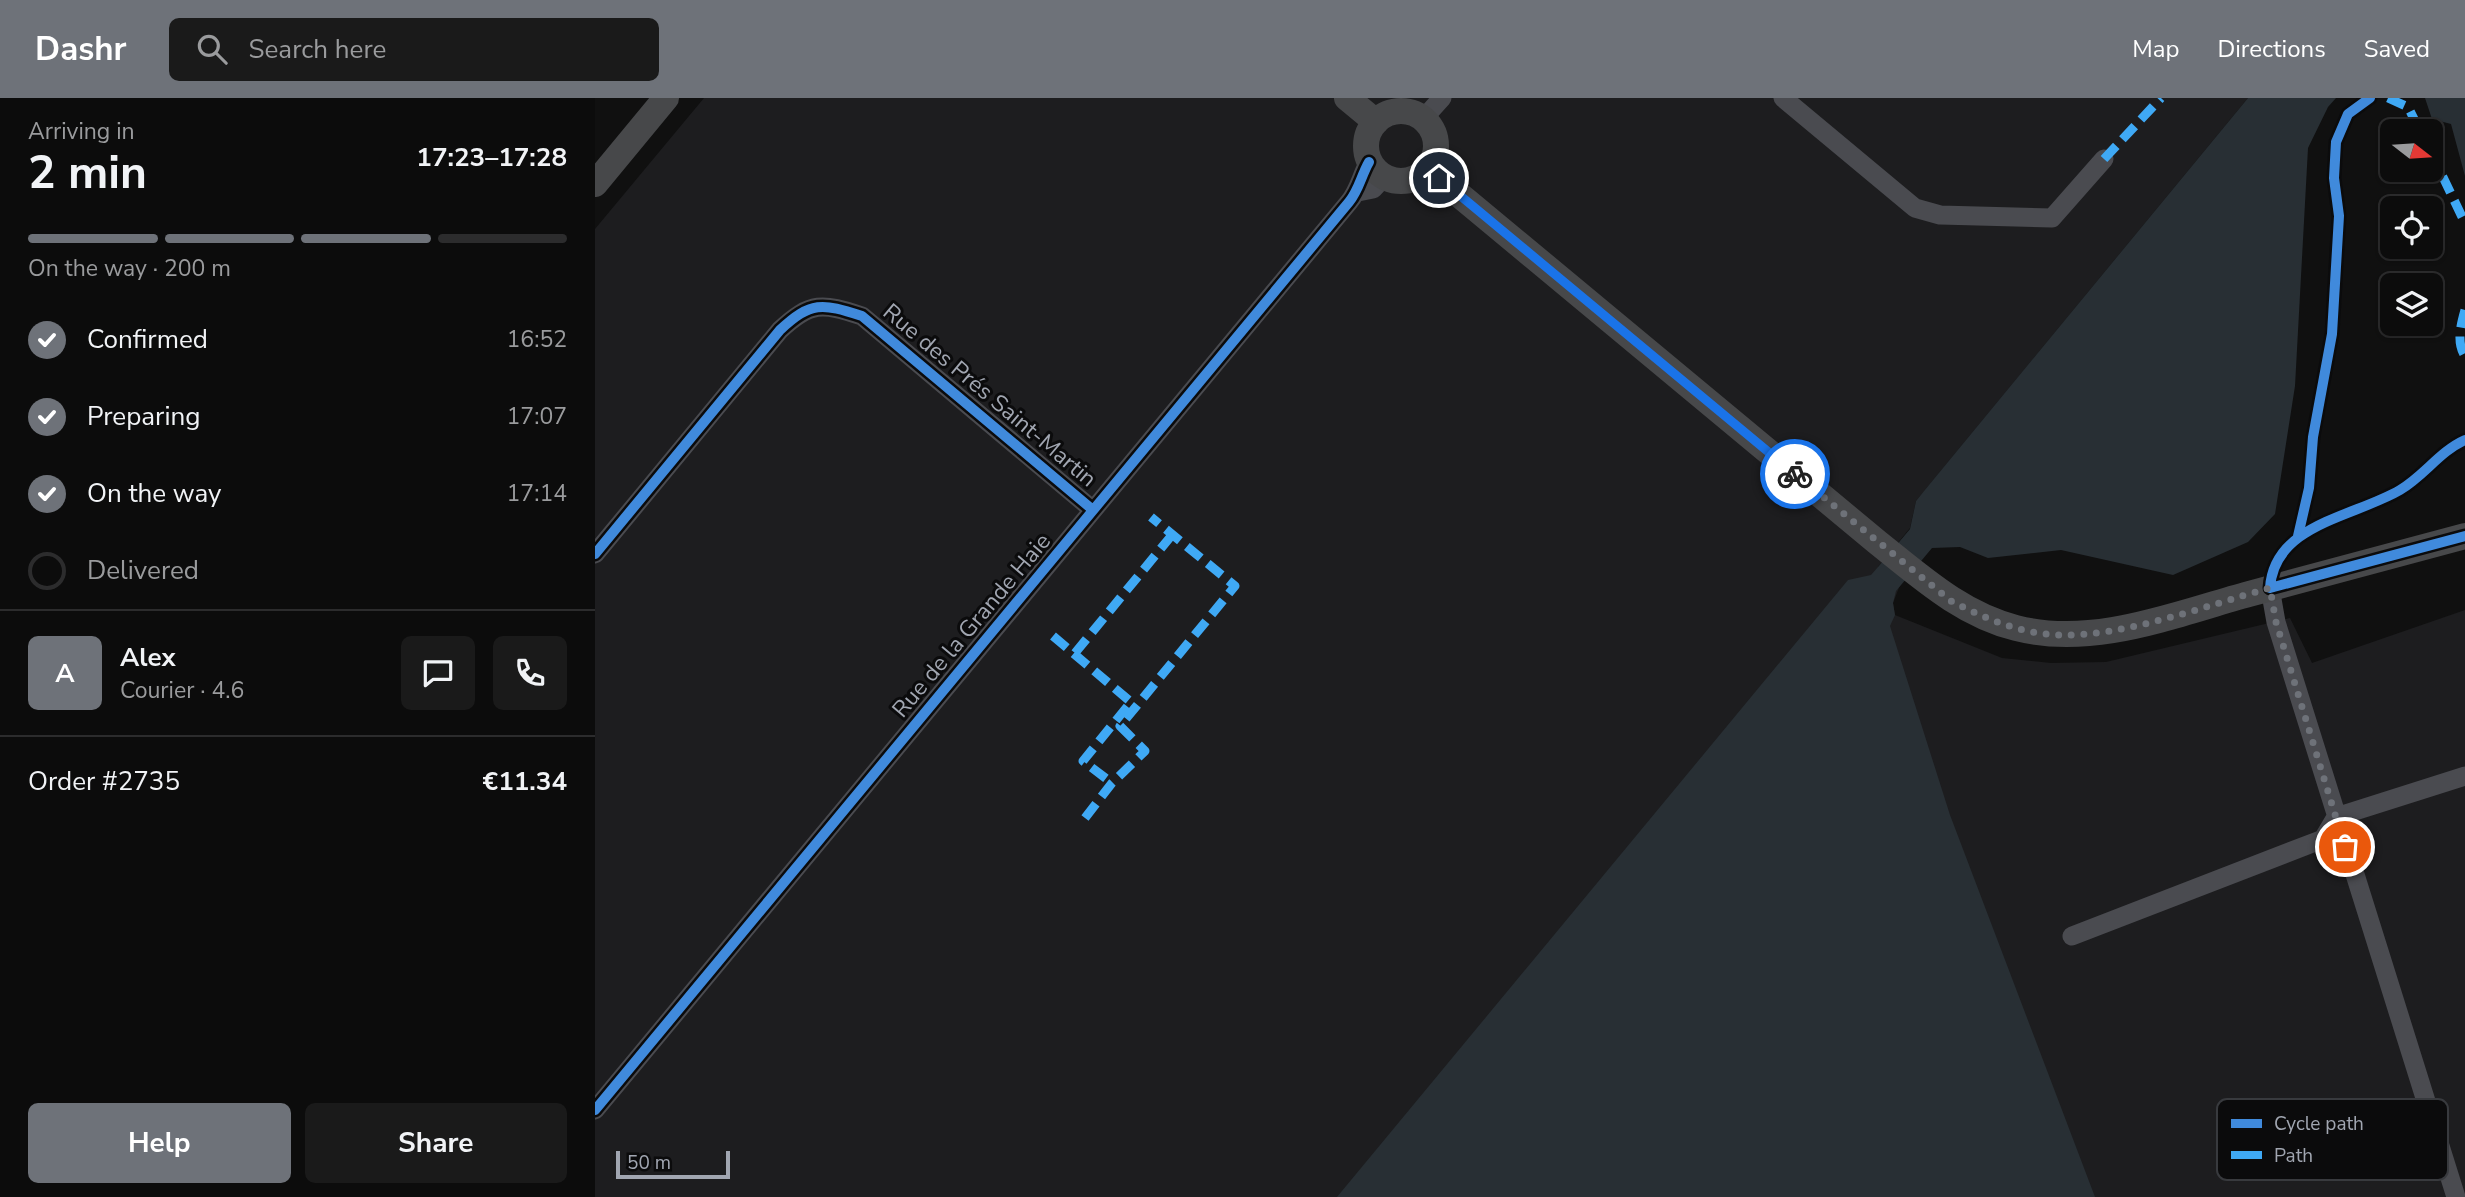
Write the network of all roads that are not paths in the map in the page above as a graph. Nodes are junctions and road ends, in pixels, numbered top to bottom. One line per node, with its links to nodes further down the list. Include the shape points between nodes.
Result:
1 (666, 98): 10 (main road)
2 (1347, 98): 6 (main road)
3 (1442, 98): 5 (street)
4 (1783, 98): 7 (street, via 1915,208 1940,215 2052,218)
5 (1423, 119): 6 (main road, via 1404,111 1384,115); 8 (main road, via 1435,136)
6 (1376, 122): 9 (main road, via 1366,141)
7 (2104, 159)
8 (1430, 166): 9 (main road, via 1414,179 1393,181); 14 (main road, via 1877,542 1951,601 1980,617 2054,635 2116,630)
9 (1376, 169): 11 (street, Rue de la Grande Haie, via 1359,178 1358,192)
10 (595, 184)
11 (1093, 510): 13 (street, Rue des Prés Saint-Martin, via 862,316 833,306 803,309 780,330); 19 (street, Rue de la Grande Haie)
12 (2465, 536): 14 (main road)
13 (595, 554)
14 (2270, 588): 16 (street, via 2276,622)
15 (2465, 776): 16 (street)
16 (2336, 817): 17 (street, via 2323,839); 18 (street)
17 (2072, 936)
18 (2425, 1099)
19 (595, 1110)
20 (2448, 1172): 21 (street)
21 (2456, 1197)

